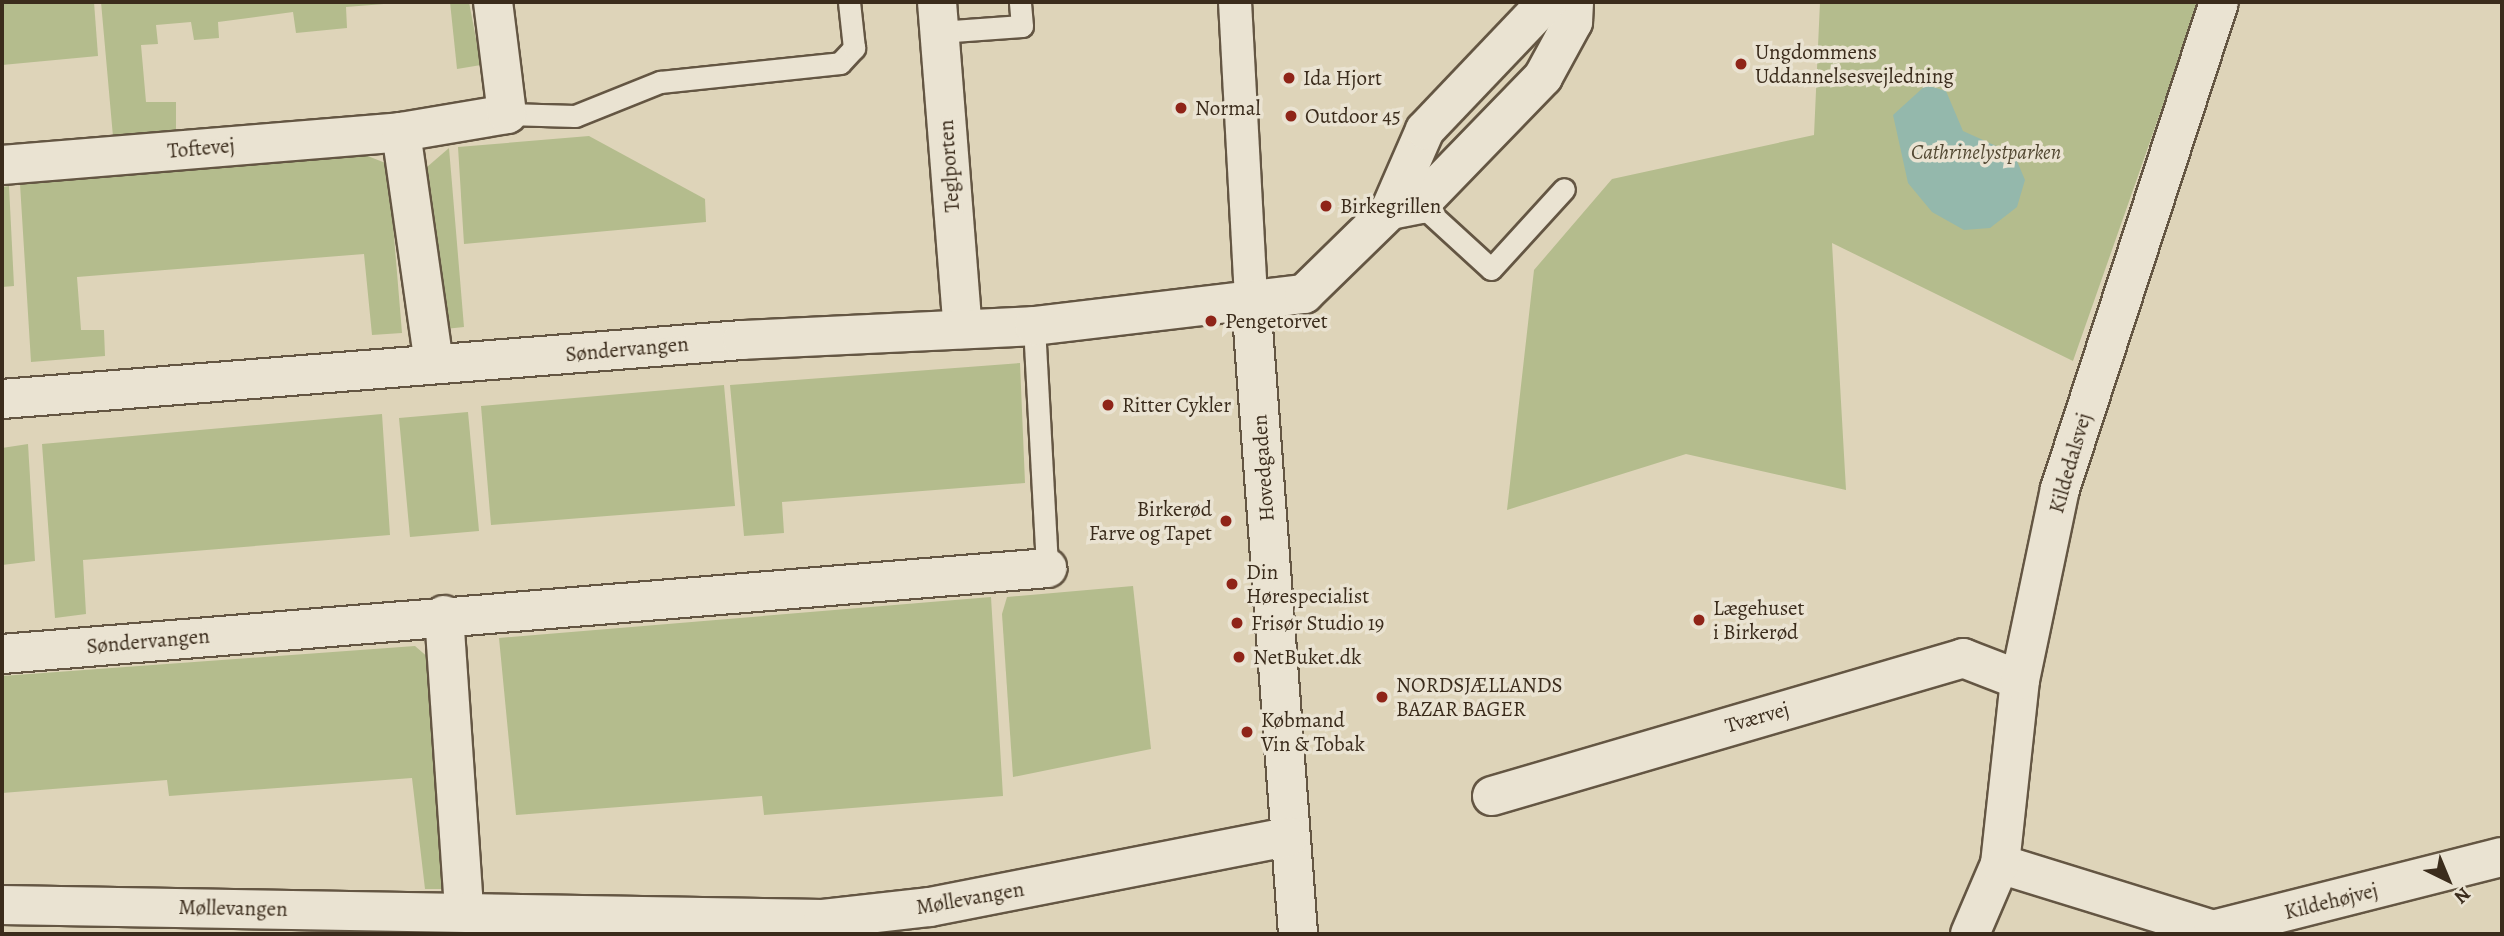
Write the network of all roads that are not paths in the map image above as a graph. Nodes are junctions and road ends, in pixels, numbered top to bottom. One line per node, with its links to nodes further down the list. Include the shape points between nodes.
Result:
1 (493, 2): 9 (street)
2 (849, 2): 9 (lane, via 854,48 840,63 660,82 575,116)
3 (1020, 2): 8 (lane, via 1022,26)
4 (1235, 2): 14 (street, Hovedgaden)
5 (1547, 2): 13 (street, via 1425,130)
6 (1574, 2): 13 (street, Søndervangen, via 1573,22 1543,77)
7 (2219, 2): 22 (street, Kildedalsvej, via 2060,488)
8 (938, 17): 16 (street, Teglporten)
9 (507, 114): 10 (street, Toftevej)
10 (401, 132): 11 (street, Toftevej); 17 (street)
11 (2, 165)
12 (1564, 189): 13 (lane, via 1491,269)
13 (1405, 207): 14 (street, Søndervangen, via 1304,294)
14 (1251, 301): 15 (street, Søndervangen); 24 (street, Hovedgaden)
15 (1034, 326): 16 (street, Søndervangen); 19 (lane)
16 (963, 330): 17 (street, Søndervangen)
17 (434, 364): 18 (street, Søndervangen)
18 (2, 400)
19 (1047, 568): 20 (street, Søndervangen)
20 (444, 615): 21 (street, Søndervangen); 28 (street)
21 (2, 654)
22 (2020, 680): 23 (street, Tværvej, via 1963,657); 26 (street, Kildedalsvej)
23 (1492, 796)
24 (1287, 837): 29 (street, Møllevangen, via 930,907 823,919); 30 (street, Hovedgaden)
25 (2502, 857): 26 (street, Kildehøjvej, via 2213,930)
26 (2000, 864): 31 (street, Kildedalsvej)
27 (2, 905): 28 (street, Møllevangen)
28 (464, 911): 29 (street, Møllevangen)
29 (648, 924)
30 (1298, 934)
31 (1969, 934)

